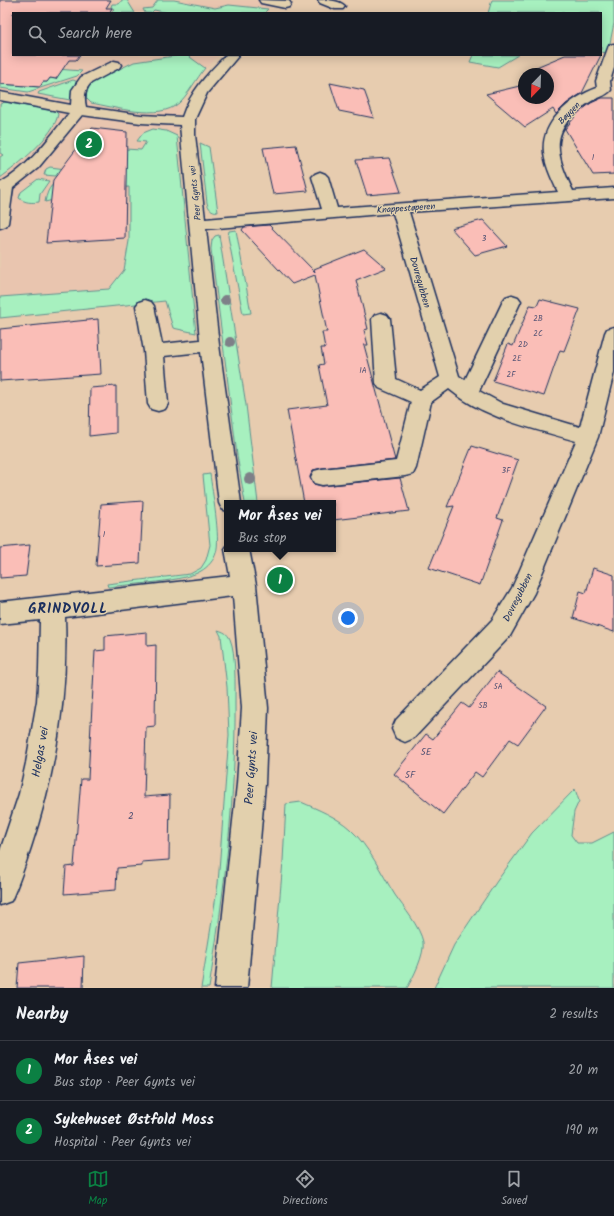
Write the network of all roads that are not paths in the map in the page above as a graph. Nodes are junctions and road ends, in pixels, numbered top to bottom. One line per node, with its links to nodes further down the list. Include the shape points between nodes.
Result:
1 (265, 0): 3 (street)
2 (324, 0): 4 (street)
3 (287, 2): 5 (street)
4 (339, 6)
5 (277, 12)
6 (614, 48): 9 (street, Bøygen, via 603,81)
7 (232, 56): 12 (street, Peer Gynts vei, via 208,83)
8 (114, 65): 11 (street, via 82,83 78,93)
9 (609, 90): 16 (street, Bøygen, via 579,102 560,120 554,130 551,141 552,156 560,182)
10 (0, 96): 11 (street)
11 (79, 110): 12 (street, via 161,121); 14 (street, via 44,152)
12 (188, 121): 20 (street, Peer Gynts vei)
13 (320, 178): 18 (street)
14 (3, 188): 19 (street)
15 (614, 193): 16 (street, Knappestøperen)
16 (568, 196): 17 (street, Knappestøperen)
17 (400, 209): 18 (street, Knappestøperen); 27 (street, Dovregubben)
18 (331, 213): 20 (street, Knappestøperen)
19 (0, 223)
20 (198, 225): 25 (street, Peer Gynts vei)
21 (512, 301): 28 (street)
22 (145, 306): 26 (street)
23 (381, 319): 29 (street, via 386,383)
24 (614, 333): 31 (street, Dovregubben)
25 (210, 345): 26 (street); 33 (street, Peer Gynts vei)
26 (154, 351): 30 (street)
27 (450, 379): 28 (street); 29 (street)
28 (468, 394): 31 (street, via 496,409)
29 (422, 399): 32 (street, via 404,468)
30 (158, 404)
31 (588, 437): 38 (street, Dovregubben, via 522,593 501,628)
32 (322, 477)
33 (230, 500)
34 (238, 552): 35 (street, Peer Gynts vei)
35 (244, 585): 36 (street); 40 (street, Peer Gynts vei, via 255,708 251,784)
36 (52, 608): 37 (street); 39 (street, Helgas vei, via 51,679 42,751 25,824)
37 (0, 613)
38 (405, 729)
39 (0, 890)
40 (231, 988)

